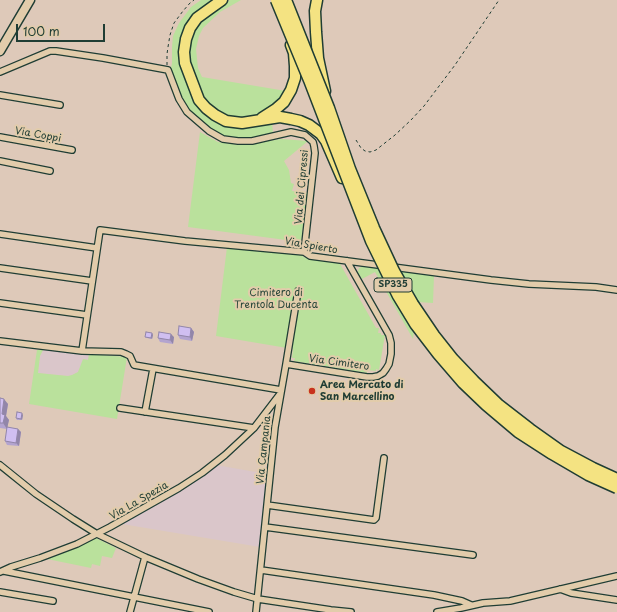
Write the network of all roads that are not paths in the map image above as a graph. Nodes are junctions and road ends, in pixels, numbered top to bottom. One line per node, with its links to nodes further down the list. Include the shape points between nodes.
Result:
1 (30, 0): 6 (main road)
2 (222, 0): 11 (highway, via 197,18 186,39 185,63 195,92 206,108 226,121 256,121)
3 (275, 0): 11 (highway, bridge, via 294,53 296,66 291,90); 17 (highway, SP335, bridge, via 312,87)
4 (286, 0): 10 (highway, SP335, bridge)
5 (316, 0): 10 (highway, bridge, via 318,58)
6 (0, 51)
7 (0, 72): 19 (street, Via dei Cipressi, via 50,51 168,70 187,112 223,139 252,141 291,132 305,135 313,142 315,152)
8 (0, 95): 9 (street)
9 (60, 105)
10 (329, 108): 39 (highway, SP335, bridge, via 350,170 394,271 413,304 452,358 499,406 517,420 561,451)
11 (276, 113): 17 (highway, bridge, via 309,125 321,134)
12 (0, 137): 13 (street, Via Coppi)
13 (72, 150)
14 (0, 161): 15 (street)
15 (50, 171)
16 (0, 234): 18 (street)
17 (371, 241): 40 (highway, SP335, bridge, via 398,296 416,324 463,383 518,432 588,475)
18 (97, 248): 19 (street, Via Spierto, via 100,230); 22 (street, Via Spierto)
19 (304, 252): 20 (street, Via Spierto, via 310,256)
20 (347, 261): 23 (street, Via Spierto, via 491,280); 29 (street, Via Cimitero, via 389,335 392,343 389,364 378,376 367,377)
21 (0, 268): 22 (street)
22 (92, 282): 26 (street, Via Spierto)
23 (617, 290)
24 (298, 291): 29 (street, Via Campania)
25 (0, 303): 26 (street)
26 (87, 315): 28 (street, Via Spierto)
27 (0, 341): 28 (street)
28 (82, 351): 30 (street, via 121,352 130,356 134,365)
29 (286, 364): 31 (street, Via Campania)
30 (152, 369): 31 (street); 33 (street)
31 (281, 392): 34 (street, Via La Spezia); 35 (street, Via Campania)
32 (120, 408): 33 (street)
33 (145, 412): 36 (street)
34 (266, 412): 35 (street); 36 (street, Via La Spezia)
35 (277, 412): 41 (street, Via Campania)
36 (254, 428): 43 (street, Via La Spezia, via 225,456 202,473)
37 (384, 458): 41 (street, via 374,520)
38 (0, 465): 43 (street, via 36,494)
39 (617, 479)
40 (617, 488)
41 (267, 506): 42 (street, Via Campania)
42 (265, 527): 44 (street); 46 (street, Via Campania)
43 (97, 534): 45 (street); 47 (street, Via La Spezia, via 77,544)
44 (473, 555)
45 (145, 557): 51 (street); 52 (street, via 198,579)
46 (261, 570): 52 (street, Via Campania); 55 (street, via 434,595)
47 (2, 571): 51 (street)
48 (617, 576): 49 (street)
49 (560, 589): 53 (street); 55 (street)
50 (0, 592): 54 (street)
51 (134, 597): 56 (street); 57 (street)
52 (258, 599): 58 (street, Via Campania); 59 (street)
53 (617, 600)
54 (53, 601)
55 (471, 605): 60 (street)
56 (130, 612)
57 (209, 612)
58 (256, 612)
59 (351, 612)
60 (437, 612)

